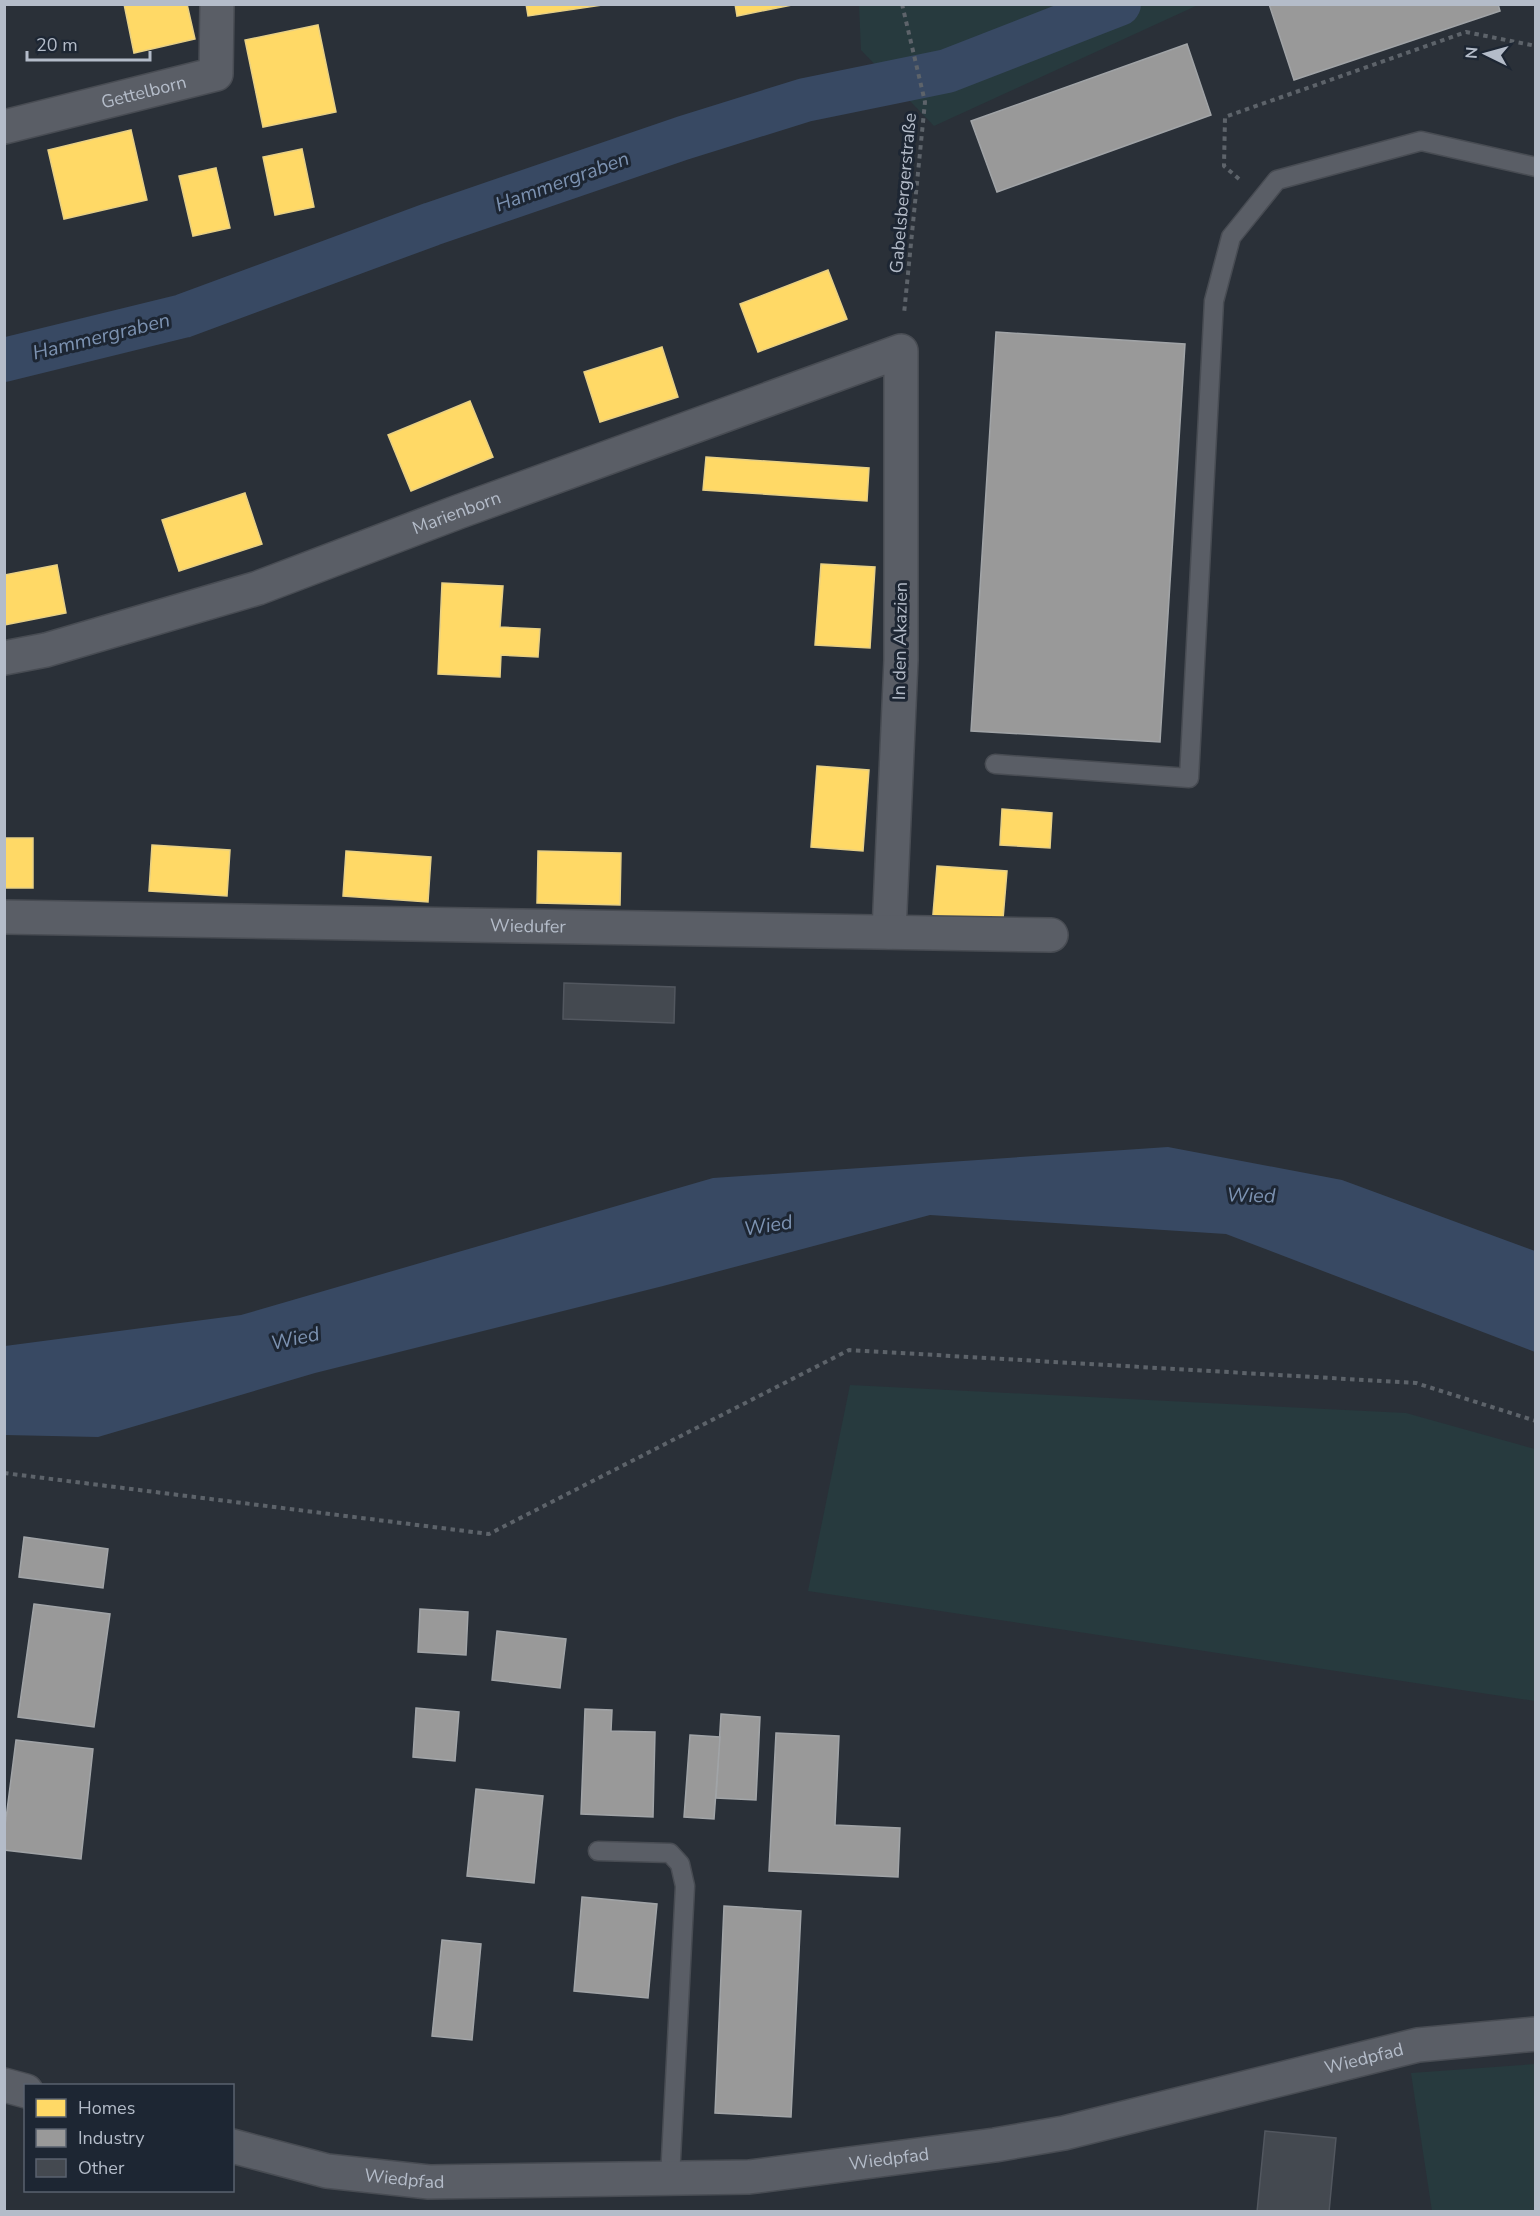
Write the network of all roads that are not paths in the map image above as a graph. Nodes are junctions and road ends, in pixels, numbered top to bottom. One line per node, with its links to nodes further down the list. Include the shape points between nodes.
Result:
1 (217, 4): 2 (street, Gettelborn, via 216,74)
2 (4, 128)
3 (1536, 167): 6 (lane, via 1421,141 1276,180 1231,237 1214,301 1188,778)
4 (901, 351): 5 (street, Marienborn, via 258,588 46,650); 8 (street, In den Akazien, via 902,660)
5 (4, 658)
6 (995, 764)
7 (4, 917): 8 (street, Wiedufer)
8 (889, 932): 9 (street, Wiedufer)
9 (1051, 935)
10 (598, 1851): 15 (lane, via 670,1853 680,1864 685,1886)
11 (1536, 2034): 15 (street, Wiedpfad, via 1418,2045 1064,2133 995,2145 750,2177)
12 (4, 2085): 13 (street)
13 (24, 2090)
14 (234, 2147): 15 (street, Wiedpfad, via 327,2171 429,2182)
15 (670, 2178)

